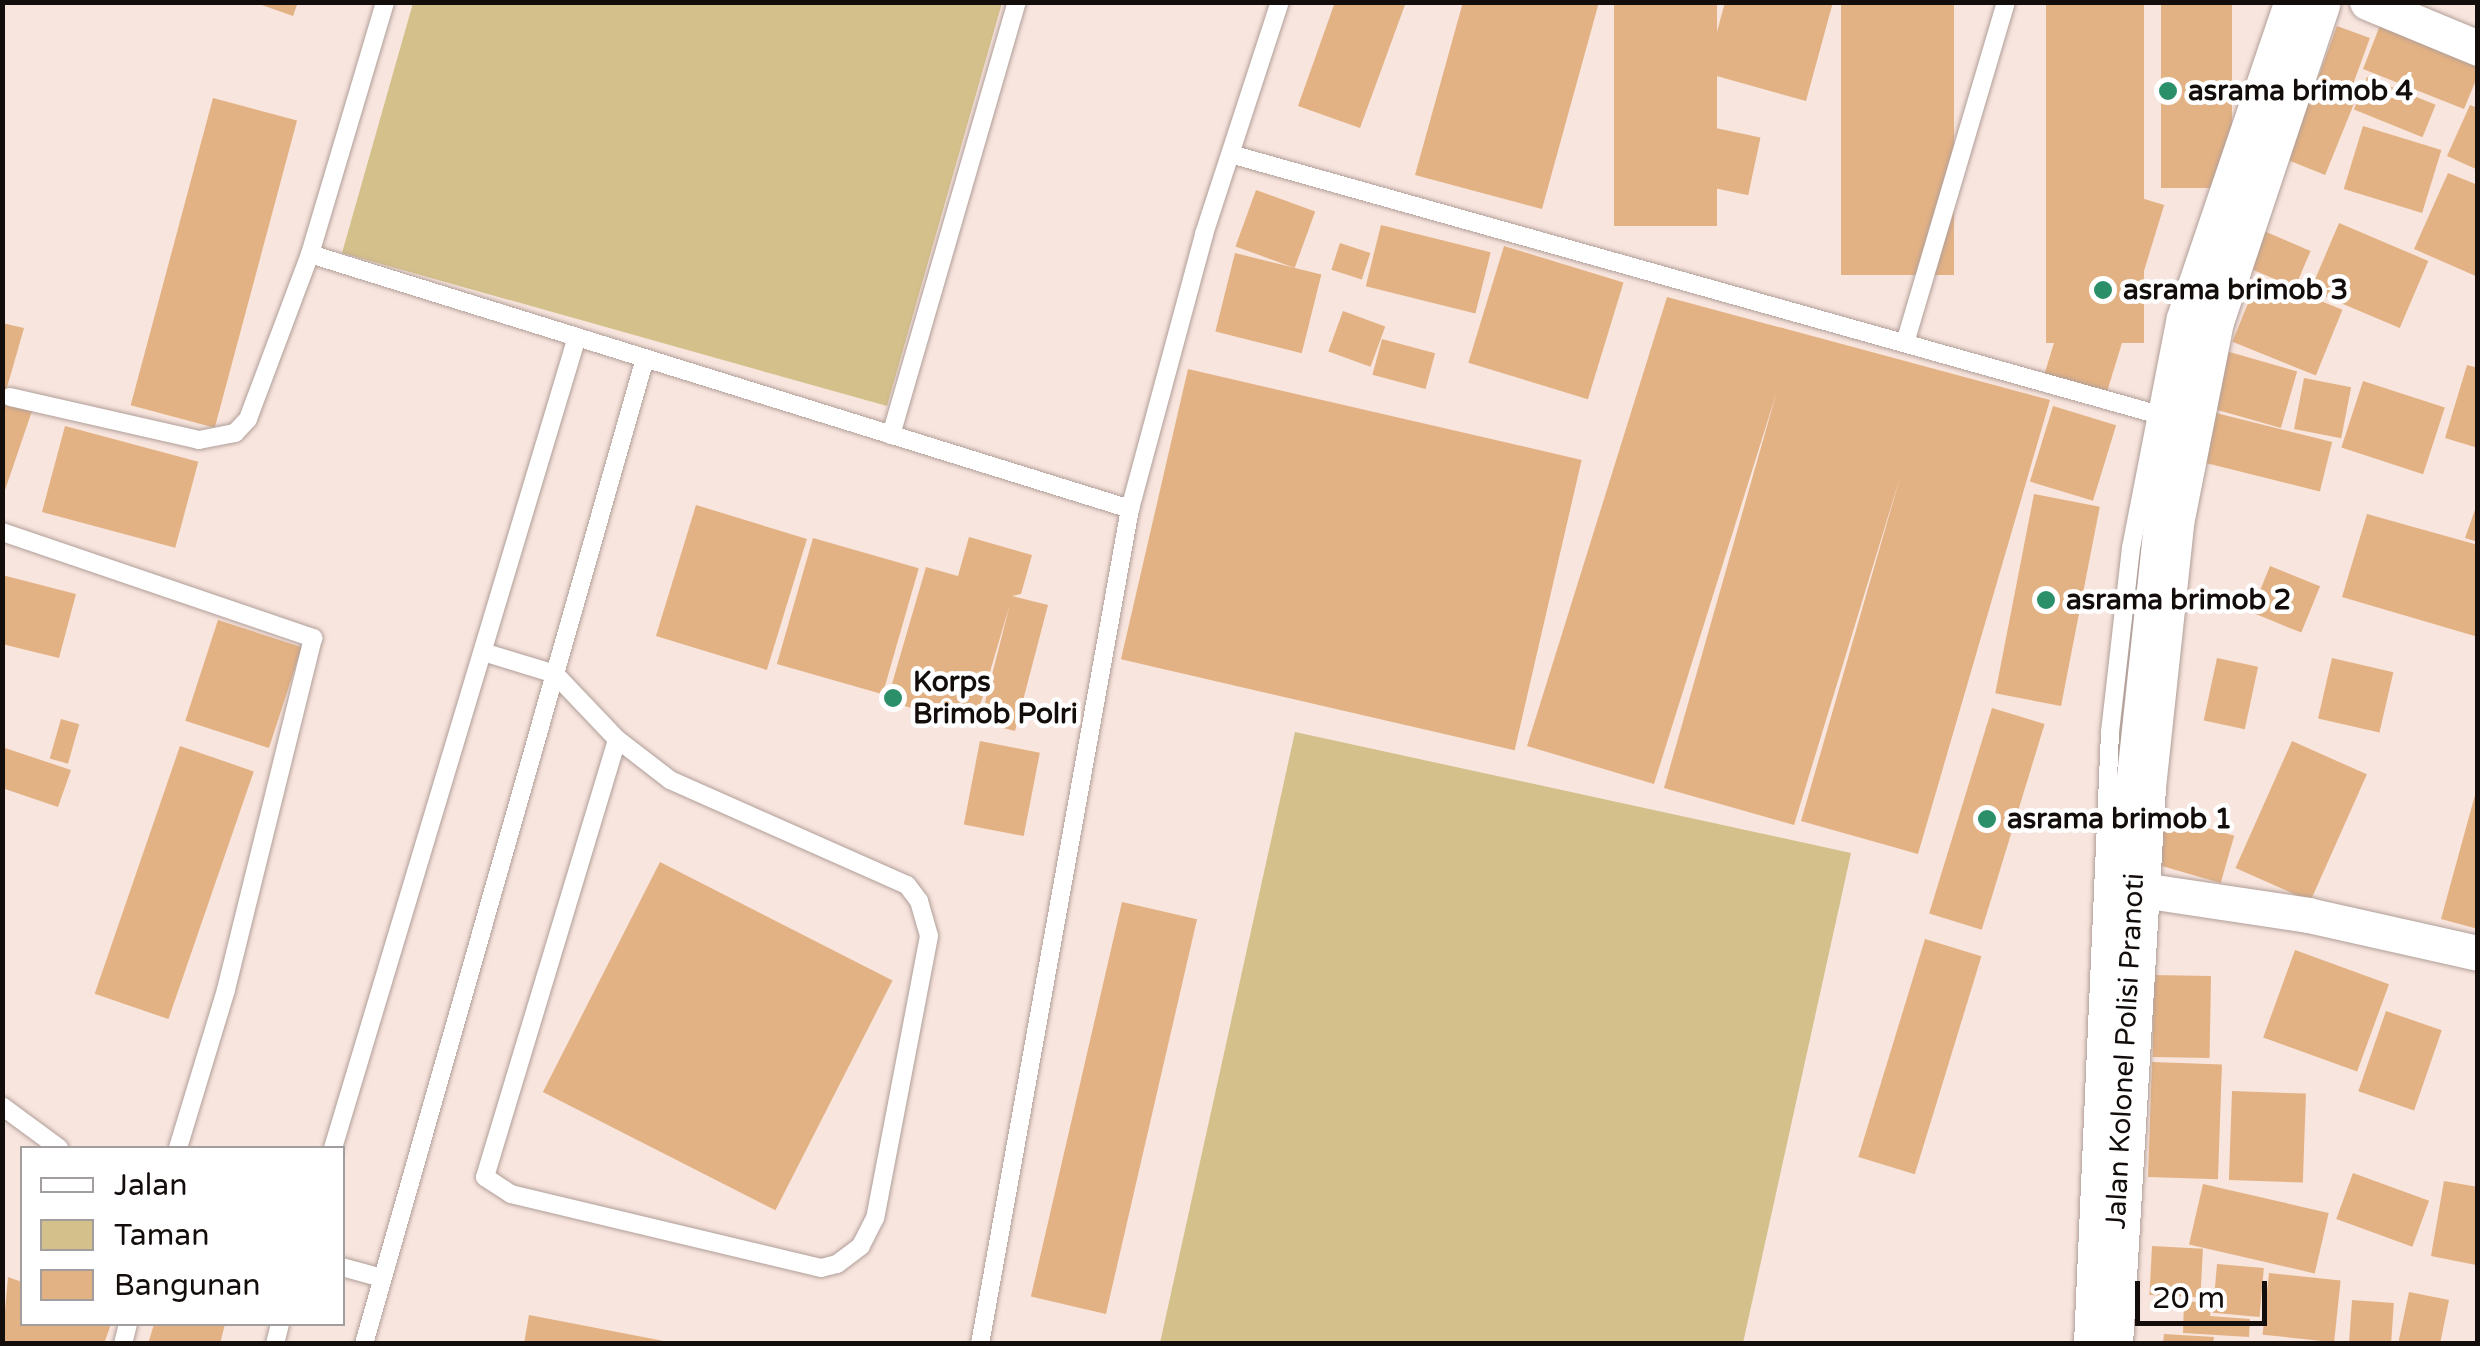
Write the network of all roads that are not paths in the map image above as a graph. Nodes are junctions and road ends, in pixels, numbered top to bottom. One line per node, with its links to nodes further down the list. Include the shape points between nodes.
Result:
1 (385, 2): 10 (lane)
2 (1017, 2): 16 (lane)
3 (1280, 2): 9 (lane)
4 (2006, 2): 12 (lane)
5 (2284, 2): 15 (lane, via 2176,316)
6 (2316, 2): 22 (street, Jalan Kolonel Polisi Pranoti, via 2195,373 2150,677)
7 (2367, 2): 8 (street)
8 (2478, 48)
9 (1234, 155): 12 (lane); 17 (lane, via 1204,234)
10 (310, 254): 11 (lane); 14 (lane, via 260,396 235,433 217,440 180,438)
11 (576, 337): 13 (lane); 19 (lane)
12 (1905, 343): 15 (lane)
13 (645, 358): 16 (lane); 20 (lane)
14 (10, 397)
15 (2156, 414): 32 (lane, via 2110,732)
16 (891, 435): 17 (lane)
17 (1130, 509): 31 (lane)
18 (2, 532): 26 (lane, via 313,638 226,990)
19 (483, 652): 20 (lane); 27 (lane)
20 (555, 674): 21 (lane); 29 (lane)
21 (617, 739): 21 (lane, via 670,780 907,884 925,911 930,936 875,1218 861,1246 837,1264 820,1268 511,1194 485,1177)
22 (2135, 889): 23 (street, via 2308,915); 33 (street, Jalan Kolonel Polisi Pranoti)
23 (2478, 953)
24 (2, 1106): 25 (lane)
25 (56, 1146)
26 (179, 1146)
27 (334, 1146)
28 (345, 1268): 29 (lane)
29 (382, 1278): 30 (lane)
30 (364, 1344)
31 (980, 1344)
32 (2083, 1344)
33 (2108, 1344)

